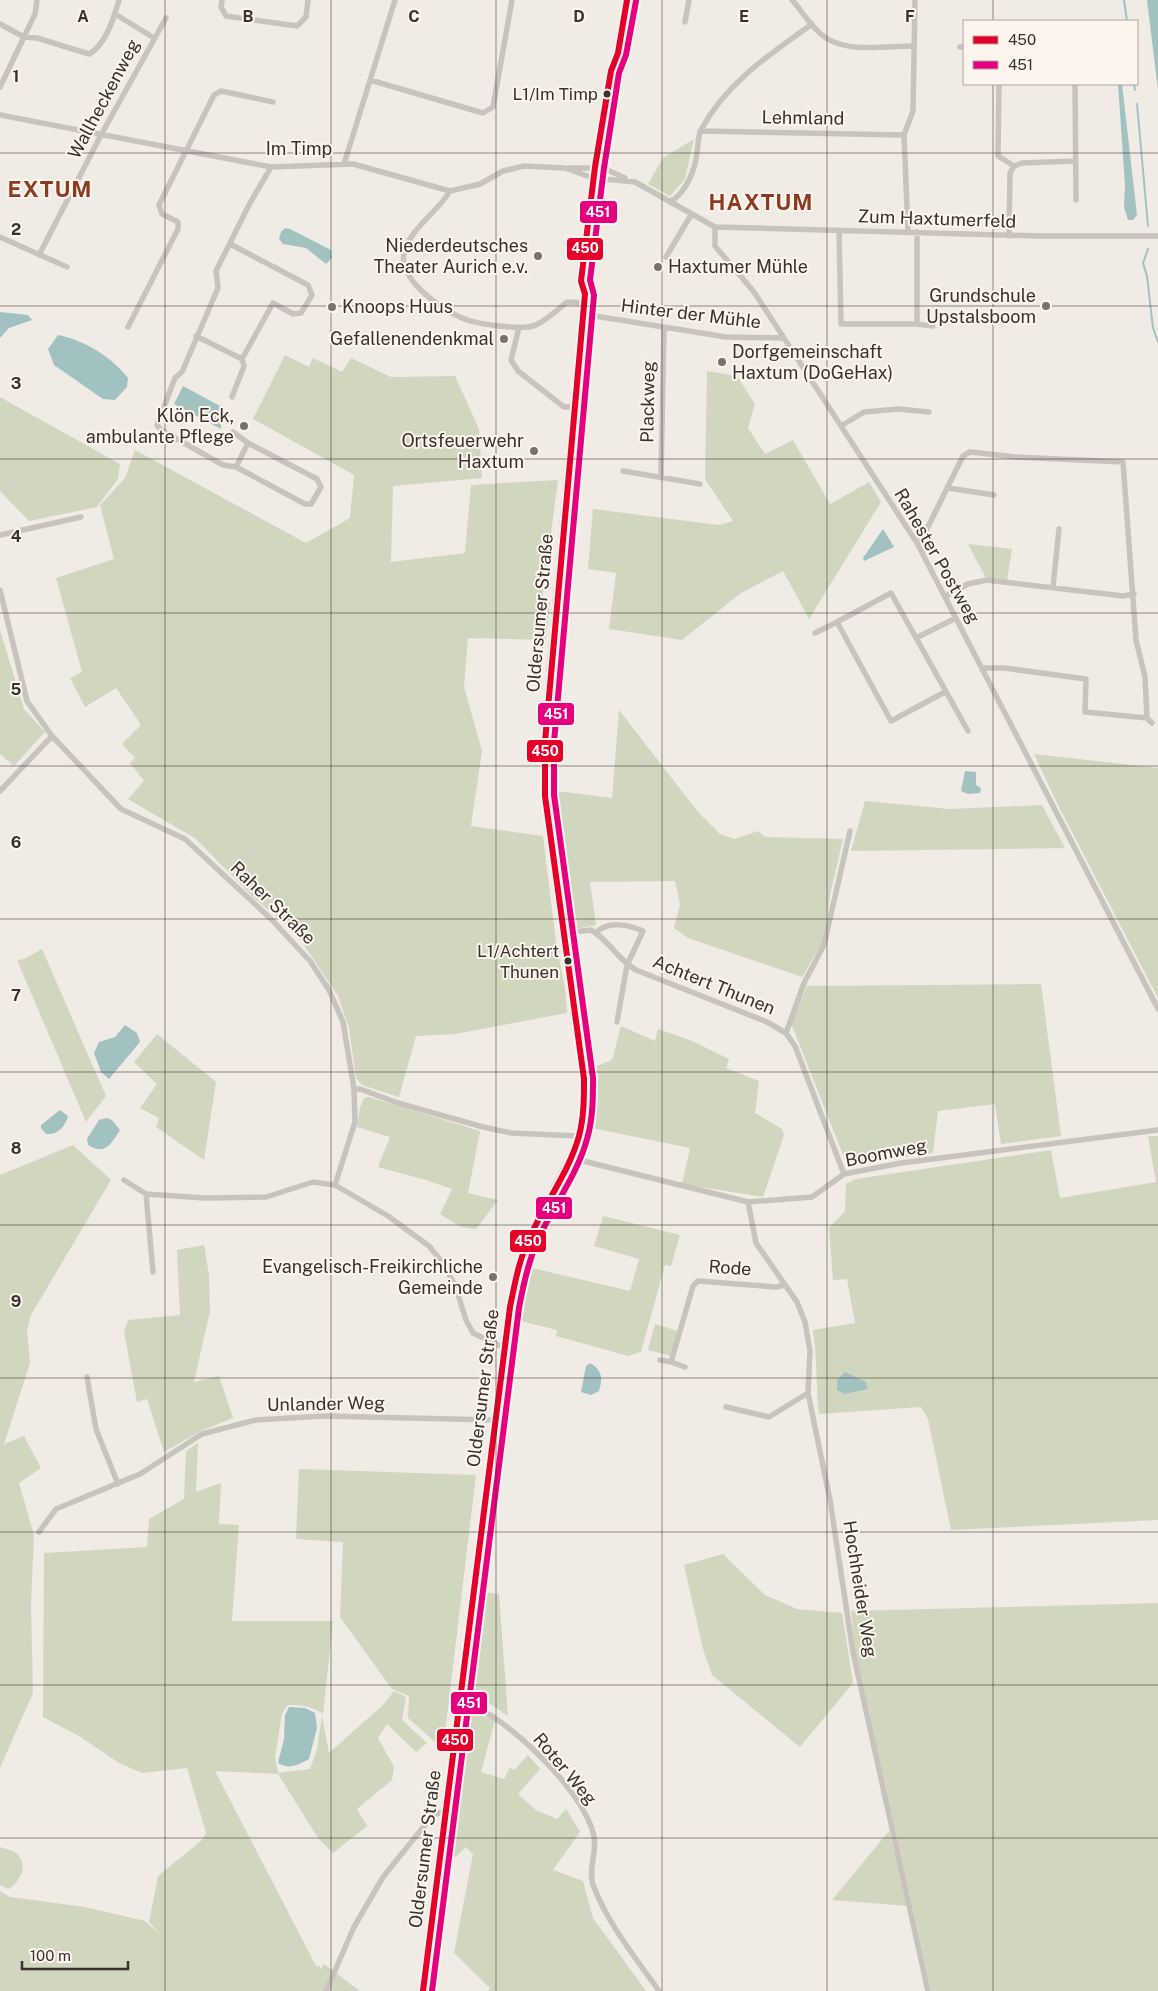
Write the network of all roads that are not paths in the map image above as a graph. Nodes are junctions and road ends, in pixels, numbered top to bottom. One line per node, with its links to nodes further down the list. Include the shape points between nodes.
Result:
1 (37, 0): 16 (street, via 35,14)
2 (119, 0): 11 (street)
3 (222, 0): 4 (street, via 221,7 226,16 297,26 306,17)
4 (308, 0)
5 (395, 0): 19 (street)
6 (512, 0): 19 (street, via 493,107 483,113)
7 (627, 0): 33 (main road, Oldersumer Straße, via 618,53 611,71)
8 (690, 0): 13 (street)
9 (792, 0): 15 (street)
10 (914, 0): 18 (street)
11 (115, 14): 16 (street, via 97,50 90,54); 17 (street, Wallheckenweg)
12 (166, 18): 17 (street, Wallheckenweg)
13 (685, 22)
14 (0, 24): 16 (street)
15 (812, 24): 18 (street, via 825,37 841,44 856,47); 25 (street, via 739,78)
16 (24, 37): 22 (street)
17 (154, 38): 26 (street, Wallheckenweg)
18 (914, 46): 27 (street, via 914,111)
19 (370, 80): 30 (street)
20 (999, 85): 31 (street, via 998,156)
21 (1075, 85): 29 (street)
22 (0, 87)
23 (273, 102): 28 (street, via 221,91 214,95)
24 (0, 115): 26 (street, Im Timp)
25 (700, 131): 27 (street, Lehmland); 39 (street, via 691,175)
26 (101, 134): 28 (street, Im Timp); 49 (street, Wallheckenweg)
27 (904, 135): 43 (street)
28 (186, 151): 32 (street, Im Timp); 56 (street, via 159,206 162,214 178,222 178,229)
29 (1075, 161): 31 (street, via 1022,162); 38 (street)
30 (344, 164): 32 (street, Im Timp); 37 (street, Im Timp)
31 (1014, 166): 45 (street, via 1010,173)
32 (271, 167): 48 (street)
33 (599, 167): 34 (street); 35 (main road, Oldersumer Straße); 36 (street)
34 (565, 168): 35 (street, Im Timp); 37 (street, Im Timp, via 524,166 480,184)
35 (597, 178): 36 (street); 52 (main road, Oldersumer Straße, via 581,281)
36 (627, 179): 39 (street)
37 (450, 191): 57 (street, via 414,232 407,245 403,262 407,273 428,297 463,319)
38 (1076, 200)
39 (670, 202): 40 (street)
40 (691, 215): 41 (street); 50 (street)
41 (715, 227): 42 (street, Zum Haxtumerfeld); 60 (street, Rahester Postweg, via 714,246 754,292)
42 (840, 231): 43 (street, Zum Haxtumerfeld); 54 (street, via 841,324)
43 (908, 232): 44 (street, Zum Haxtumerfeld)
44 (917, 232): 45 (street, Zum Haxtumerfeld); 54 (street)
45 (1009, 236): 46 (street, Zum Haxtumerfeld)
46 (1158, 236)
47 (0, 237): 49 (street)
48 (230, 244): 59 (street, via 216,271 218,288); 61 (street, via 308,285 312,295 301,313 293,314 272,303)
49 (39, 255): 51 (street)
50 (666, 257)
51 (67, 267)
52 (584, 299): 57 (street, via 567,302 534,326); 63 (main road, Oldersumer Straße)
53 (595, 316): 58 (street, Hinter der Mühle)
54 (917, 324): 55 (street)
55 (933, 326)
56 (128, 327)
57 (519, 327): 63 (street, via 511,360 518,371 564,407)
58 (664, 327): 60 (street, Hinter der Mühle, via 726,337); 70 (street, Plackweg)
59 (196, 336): 61 (street); 68 (street, via 157,424 161,430 223,465)
60 (784, 338): 65 (street, Rahester Postweg)
61 (242, 359): 62 (street, via 244,366)
62 (232, 396)
63 (574, 407): 94 (main road, Oldersumer Straße, via 544,770)
64 (929, 412): 65 (street, via 898,409 864,412)
65 (841, 426): 77 (street, Rahester Postweg)
66 (234, 432): 67 (street)
67 (248, 443): 68 (street); 68 (street, via 318,479 321,487 312,504 305,504)
68 (236, 467)
69 (622, 472): 70 (street)
70 (661, 477): 71 (street)
71 (700, 484)
72 (948, 488): 73 (street); 77 (street); 80 (street, via 963,456 970,452 1123,462)
73 (994, 495)
74 (81, 517): 76 (street)
75 (1059, 529): 78 (street)
76 (0, 534)
77 (917, 543): 81 (street, Rahester Postweg)
78 (1053, 587): 80 (street, via 1123,596); 81 (street, via 987,580 968,584)
79 (0, 590): 91 (street, Raher Straße, via 27,701)
80 (1134, 594): 88 (street, via 1136,640 1145,677)
81 (946, 596): 82 (street, Rahester Postweg)
82 (956, 618): 85 (street); 86 (street, Rahester Postweg)
83 (837, 622): 84 (street); 85 (street, via 891,593); 87 (street, via 891,721)
84 (815, 633)
85 (916, 638): 87 (street)
86 (984, 668): 88 (street, via 1086,679 1085,712); 97 (street, Rahester Postweg)
87 (945, 692): 90 (street)
88 (1147, 718): 89 (street)
89 (1152, 723)
90 (968, 731)
91 (52, 736): 92 (street); 100 (street, Raher Straße, via 121,809 185,840 271,918 310,960 329,990 343,1022)
92 (0, 791)
93 (850, 831): 99 (street, via 824,945 804,983)
94 (564, 933): 95 (street, Achtert Thunen, via 586,930); 102 (main road, Oldersumer Straße, via 584,1079 584,1111)
95 (596, 933): 96 (street, Achtert Thunen); 96 (street, Achtert Thunen, via 600,929 626,924 642,931)
96 (628, 965): 98 (street, Achtert Thunen); 99 (street, Achtert Thunen, via 767,1022)
97 (1158, 1009)
98 (617, 1022)
99 (786, 1033): 104 (street, Achtert Thunen, via 795,1046)
100 (354, 1089): 102 (street, via 360,1088 398,1102 511,1133); 106 (street, Raher Straße, via 354,1122)
101 (1158, 1130): 104 (street, Boomweg, via 902,1163)
102 (579, 1136): 103 (main road, Oldersumer Straße)
103 (571, 1158): 108 (street, Boomweg); 111 (main road, Oldersumer Straße, via 529,1238 518,1269)
104 (844, 1174): 108 (street, Boomweg, via 812,1196)
105 (124, 1180): 107 (street)
106 (335, 1185): 107 (street, via 313,1182 266,1196 205,1198); 111 (street, via 388,1216 429,1246 455,1286 473,1333)
107 (146, 1194): 109 (street)
108 (748, 1202): 110 (street, Hochheider Weg, via 756,1243)
109 (153, 1272)
110 (785, 1285): 113 (street, Rode, via 698,1281 693,1286); 116 (street, Hochheider Weg, via 805,1322 810,1351)
111 (504, 1348): 118 (main road, Oldersumer Straße)
112 (660, 1360): 113 (street)
113 (671, 1362): 114 (street)
114 (685, 1367)
115 (87, 1376): 119 (street, via 96,1429)
116 (808, 1393): 117 (street, via 769,1417); 126 (street, Hochheider Weg, via 830,1500 853,1652)
117 (726, 1407)
118 (495, 1420): 119 (street, Unlander Weg, via 324,1416 256,1420 202,1434 140,1474); 121 (main road, Oldersumer Straße)
119 (118, 1484): 120 (street, Unlander Weg, via 56,1509)
120 (39, 1532)
121 (459, 1700): 122 (main road, Oldersumer Straße); 125 (street, Roter Weg, via 503,1722 541,1757 575,1798 588,1818 594,1836 593,1884 614,1927)
122 (445, 1811): 123 (street, via 429,1820 383,1877 354,1927); 124 (main road, Oldersumer Straße)
123 (326, 1991)
124 (423, 1991)
125 (659, 1991)
126 (928, 1991)

